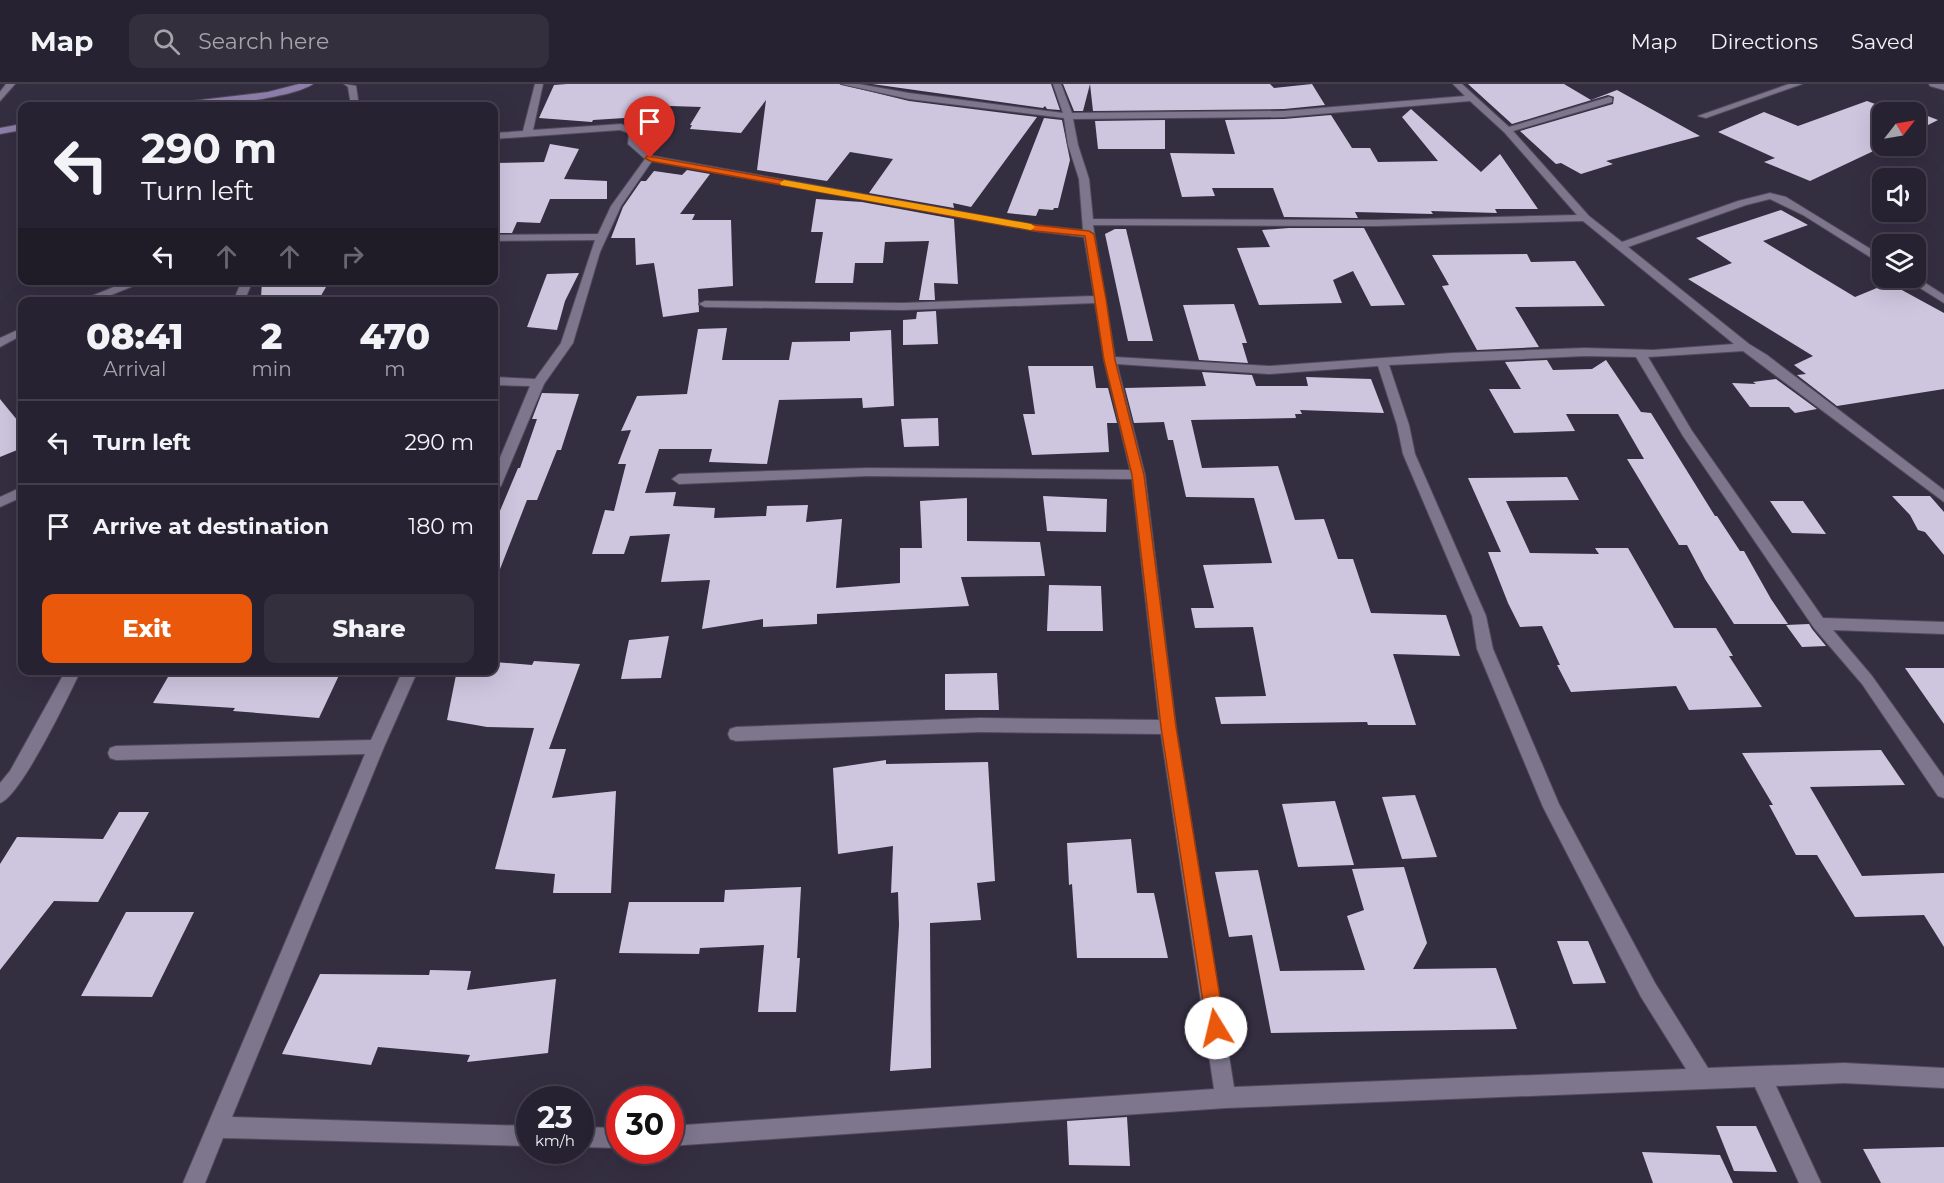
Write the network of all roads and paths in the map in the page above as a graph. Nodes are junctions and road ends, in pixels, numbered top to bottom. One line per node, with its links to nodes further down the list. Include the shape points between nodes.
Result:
1 (10, 84): 11 (street)
2 (309, 84): 14 (street, via 268,95)
3 (348, 84): 15 (street, via 352,86)
4 (539, 84): 21 (street)
5 (845, 84): 16 (street)
6 (1057, 84): 16 (street)
7 (1457, 84): 12 (street)
8 (1798, 84): 17 (street)
9 (1933, 84): 10 (street)
10 (1944, 87)
11 (0, 98)
12 (1471, 98): 16 (street, via 1284,114); 19 (street)
13 (1609, 100): 19 (street)
14 (209, 102)
15 (355, 102)
16 (1068, 116): 25 (street, via 1083,179)
17 (1703, 116)
18 (18, 128): 20 (street)
19 (1507, 130): 24 (street)
20 (0, 131)
21 (527, 135): 22 (street); 23 (street, via 609,127 629,129 634,132 633,144)
22 (498, 136)
23 (650, 158): 25 (street, via 1035,228); 26 (street, via 616,206)
24 (1585, 218): 25 (street); 28 (street)
25 (1089, 228): 33 (street)
26 (602, 237): 27 (street); 43 (street, via 567,343)
27 (498, 238)
28 (1619, 247): 29 (street, via 1770,196 1782,199); 38 (street)
29 (1872, 254)
30 (129, 285): 32 (street)
31 (1925, 288): 34 (street)
32 (96, 297)
33 (1101, 299): 35 (street, via 945,307); 40 (street)
34 (1944, 300)
35 (705, 304)
36 (18, 333): 37 (street)
37 (0, 343)
38 (1745, 347): 39 (street); 48 (street)
39 (1639, 353): 41 (street); 50 (street, via 1687,433)
40 (1110, 360): 41 (street, via 1269,370); 44 (street)
41 (1382, 361): 62 (street, via 1409,454 1479,615 1485,649 1552,807 1648,990)
42 (498, 381): 43 (street)
43 (538, 383): 45 (street)
44 (1138, 475): 46 (street, via 868,472); 54 (street)
45 (498, 477)
46 (678, 479)
47 (18, 494): 49 (street)
48 (1943, 495)
49 (0, 502)
50 (1819, 624): 51 (street); 58 (street, via 1867,680)
51 (1944, 628)
52 (71, 675): 59 (street, via 22,765)
53 (409, 675): 56 (street)
54 (1168, 727): 55 (street, via 980,725); 63 (street)
55 (736, 734)
56 (375, 747): 57 (street); 64 (street)
57 (116, 753)
58 (1944, 791)
59 (0, 796)
60 (1761, 1076): 61 (street, via 1844,1073); 62 (street); 68 (street)
61 (1944, 1078)
62 (1704, 1080): 63 (street)
63 (1226, 1098): 65 (street)
64 (218, 1127): 66 (street); 67 (street)
65 (684, 1135)
66 (516, 1136)
67 (194, 1183)
68 (1810, 1183)

